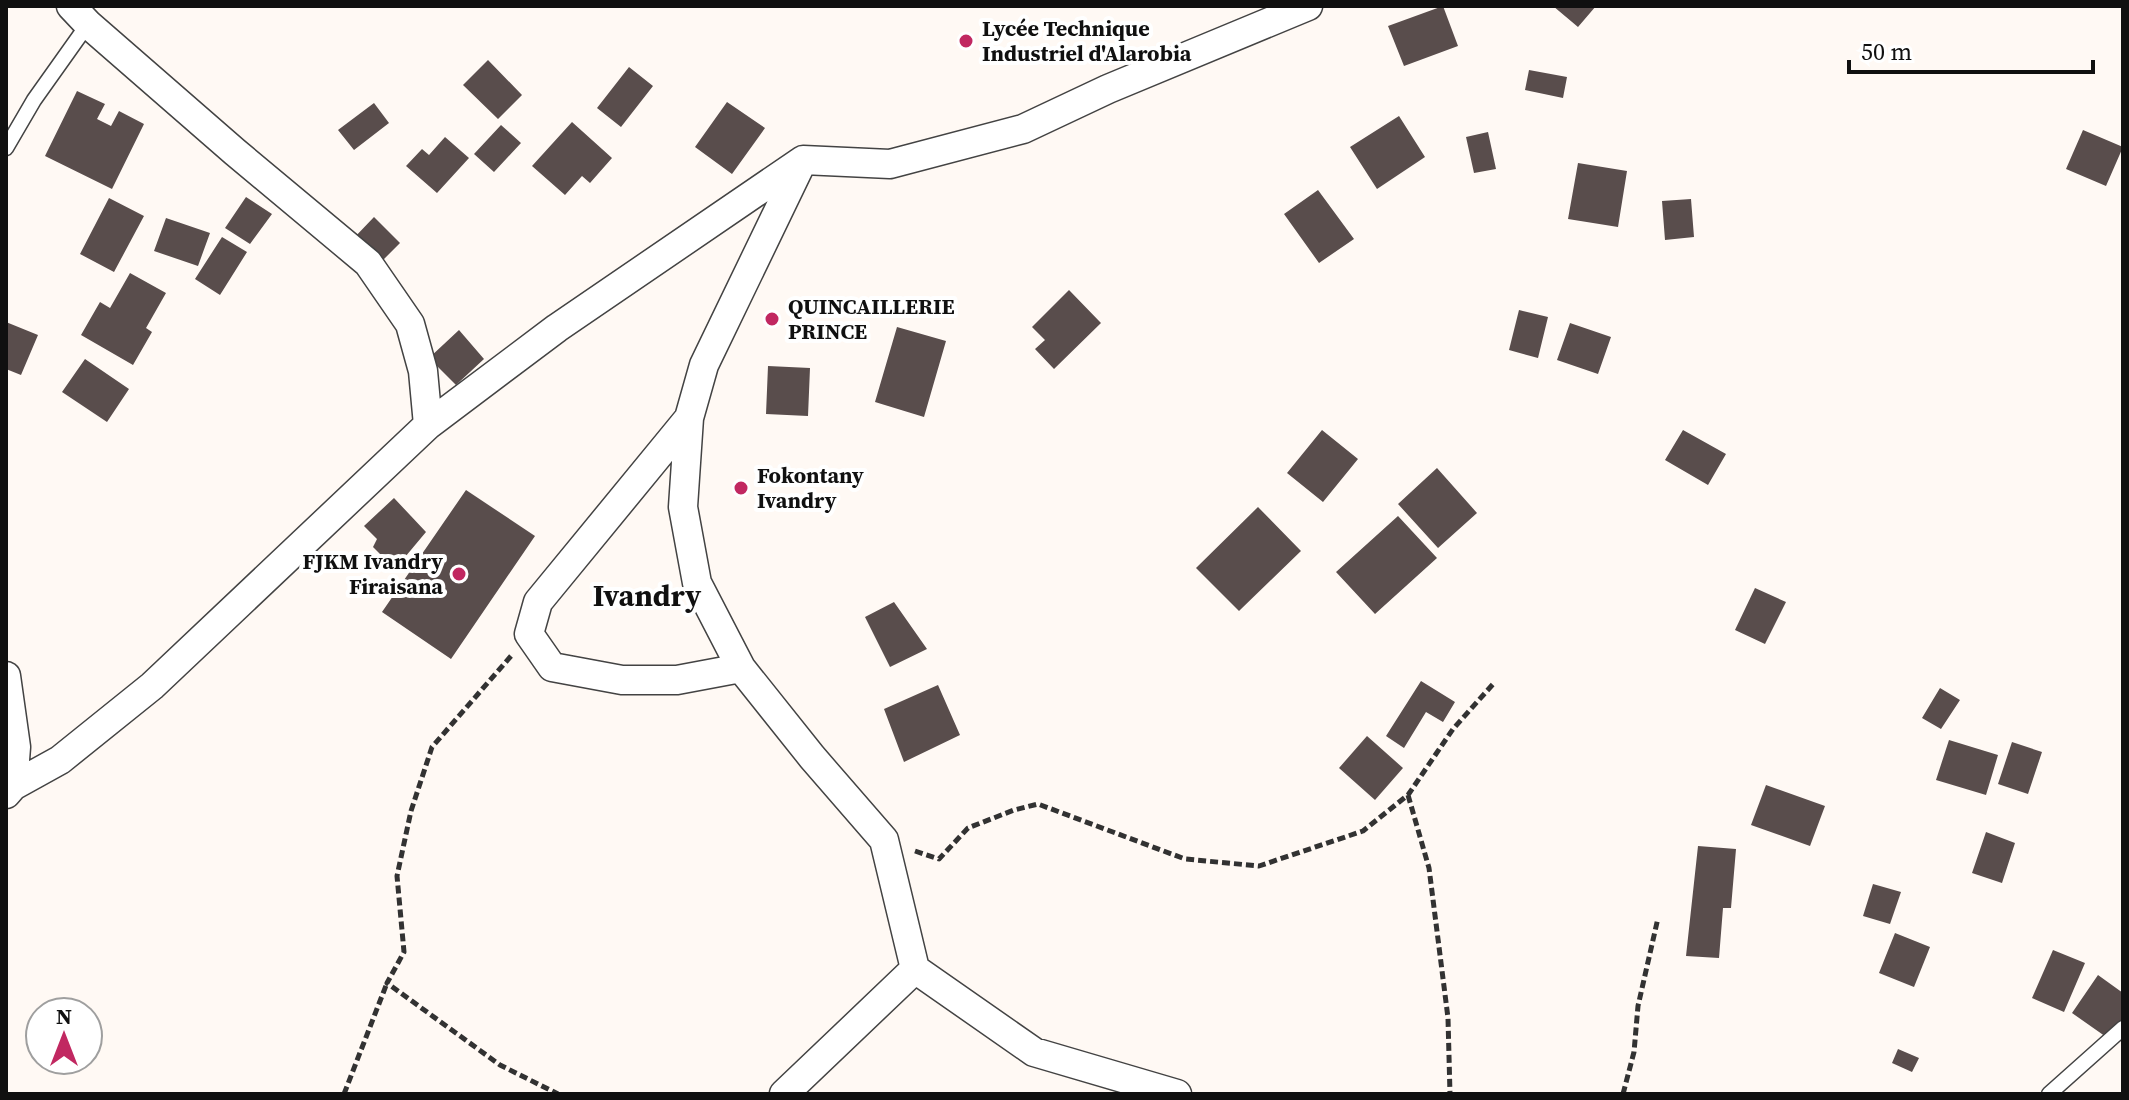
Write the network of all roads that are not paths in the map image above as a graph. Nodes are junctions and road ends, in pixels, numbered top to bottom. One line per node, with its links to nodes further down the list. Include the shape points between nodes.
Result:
1 (1308, 6): 4 (street, via 1023,129 890,164)
2 (79, 15): 3 (lane); 6 (street, via 368,263 410,324 423,371)
3 (6, 148)
4 (803, 160): 5 (street, via 704,365); 6 (street, via 557,328)
5 (689, 418): 7 (street, via 683,507 697,583); 7 (street, via 538,602 529,634 552,667 622,680 677,680)
6 (428, 425): 9 (street, via 152,686 60,760)
7 (741, 668): 10 (street, via 884,840)
8 (6, 676): 9 (street, via 16,747)
9 (10, 790)
10 (915, 969): 12 (street); 13 (street, via 1034,1052)
11 (2123, 1028): 14 (lane)
12 (784, 1094)
13 (1177, 1094)
14 (2049, 1094)

